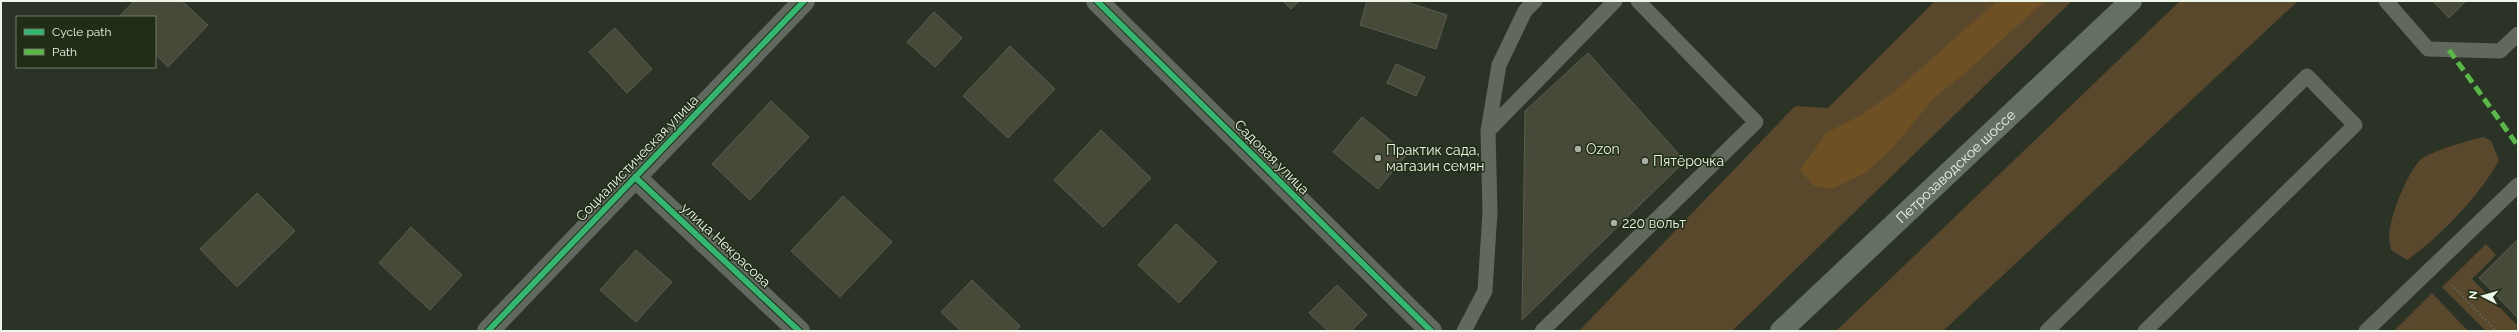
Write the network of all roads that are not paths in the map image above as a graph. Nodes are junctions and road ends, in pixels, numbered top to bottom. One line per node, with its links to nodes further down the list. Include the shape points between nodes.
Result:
1 (804, 1): 10 (street, Социалистическая улица)
2 (1097, 1): 14 (street, Садовая улица)
3 (1535, 1): 9 (lane, via 1525,11 1499,65)
4 (1615, 1): 9 (lane)
5 (1638, 1): 16 (lane, via 1756,122)
6 (2131, 1): 17 (main road, Петрозаводское шоссе)
7 (2386, 1): 8 (lane, via 2428,49 2500,51)
8 (2518, 34)
9 (1488, 131): 15 (lane, via 1490,212 1485,291)
10 (635, 177): 12 (street, Социалистическая улица); 13 (street, улица Некрасова)
11 (2518, 185): 20 (lane)
12 (488, 331)
13 (799, 331)
14 (1431, 331)
15 (1464, 331)
16 (1542, 331)
17 (1781, 331)
18 (2047, 331): 19 (lane, via 2307,76 2355,126)
19 (2145, 331)
20 (2366, 331)

